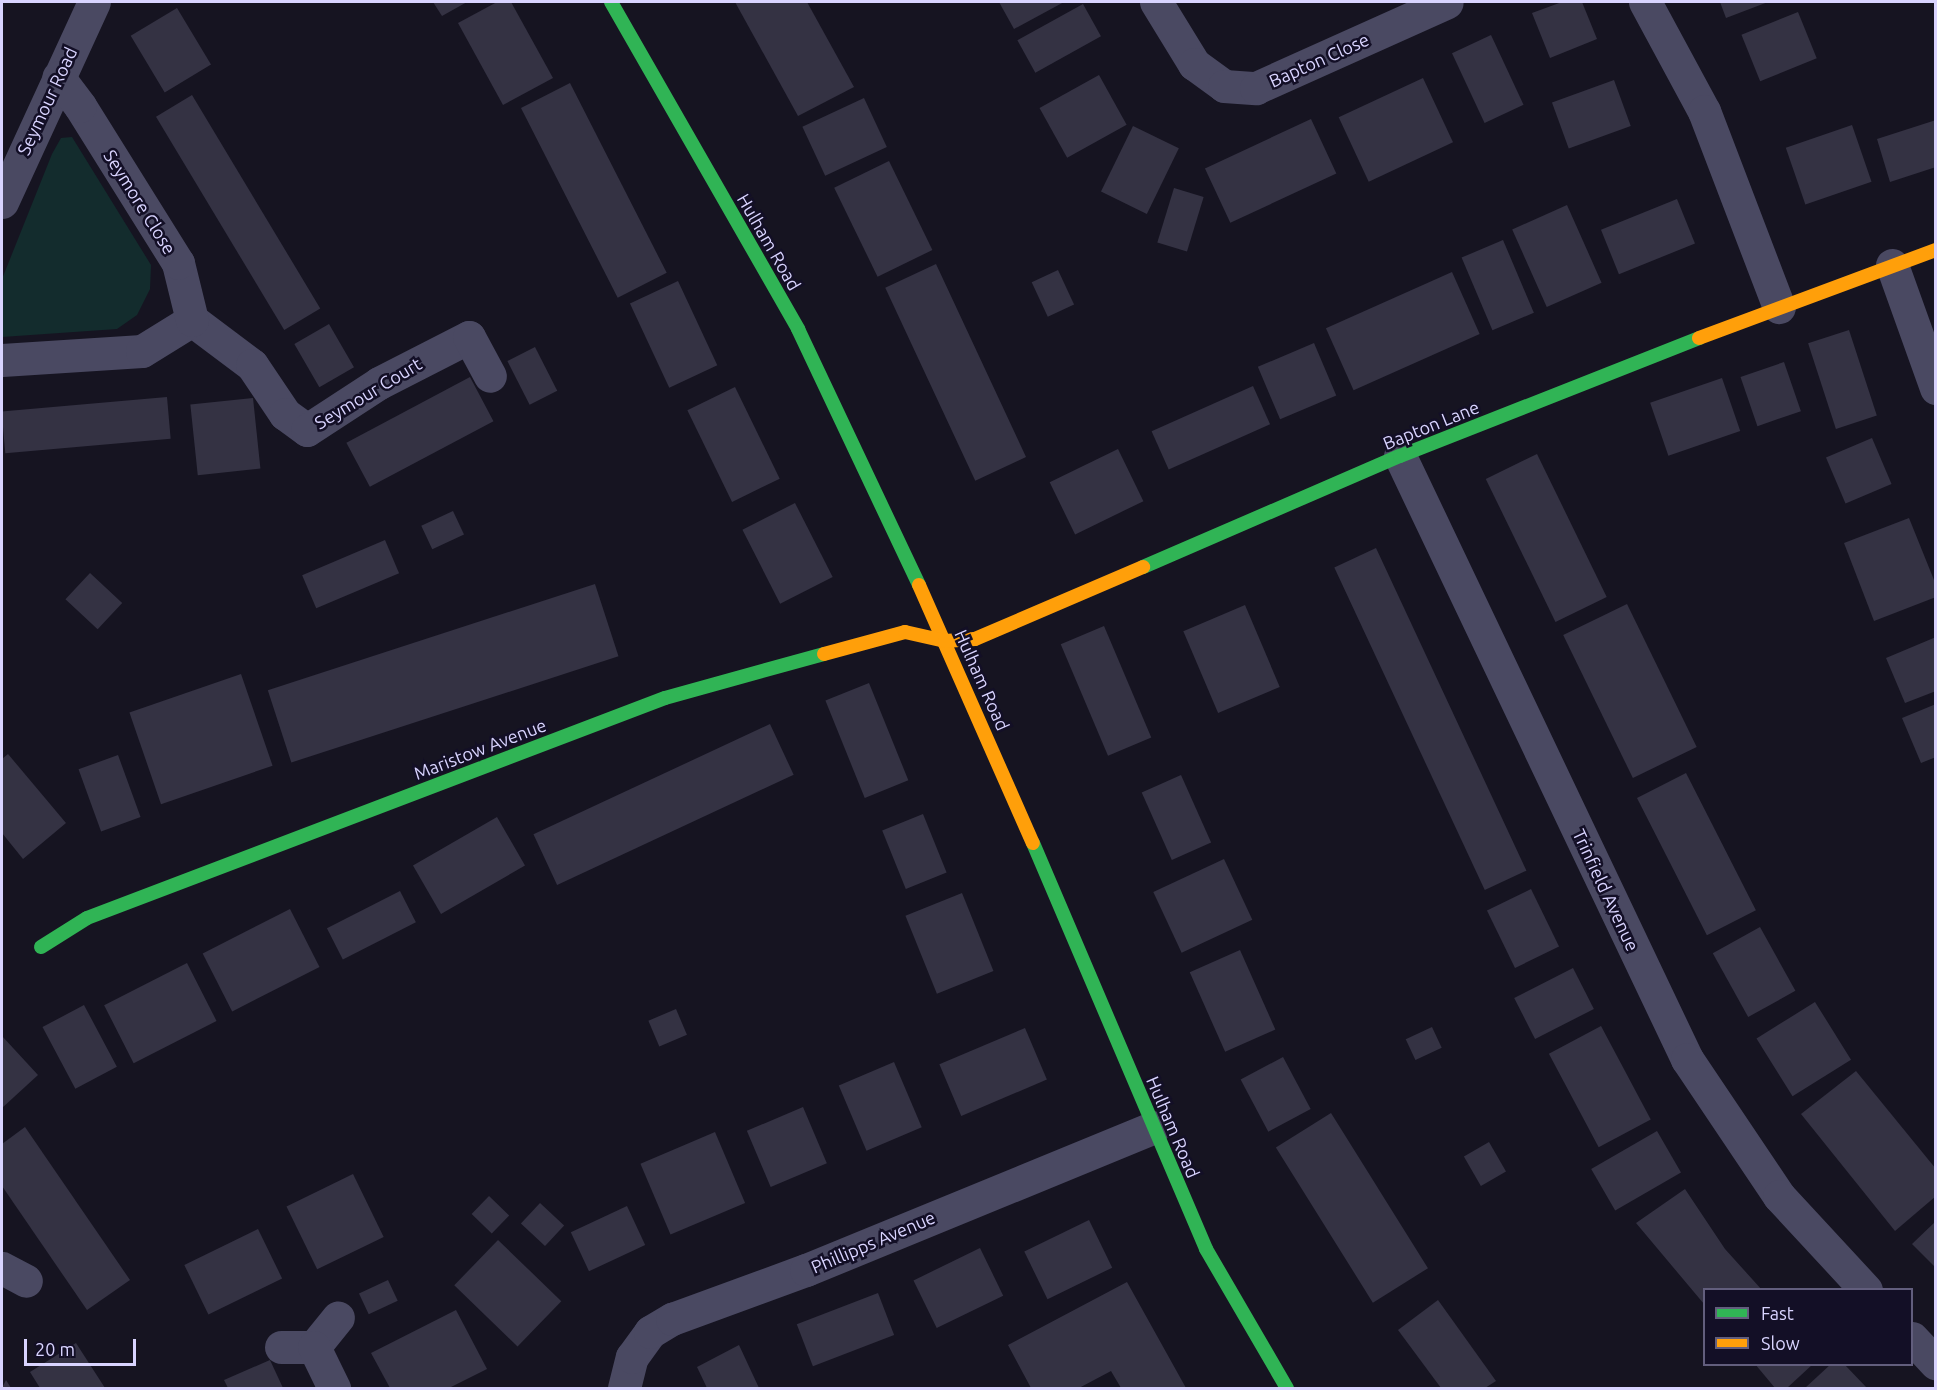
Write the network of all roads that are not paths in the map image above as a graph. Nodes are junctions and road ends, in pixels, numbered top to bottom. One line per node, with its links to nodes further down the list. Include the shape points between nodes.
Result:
1 (94, 2): 6 (street, Seymour Road)
2 (611, 2): 16 (street, Hulham Road, via 798,329)
3 (1156, 2): 4 (street, Bapton Close, via 1194,64 1224,86 1256,88)
4 (1447, 2)
5 (1645, 2): 10 (street, via 1704,111)
6 (58, 77): 7 (street, Seymour Road); 11 (street, Seymore Close, via 178,262)
7 (2, 202)
8 (1935, 250): 9 (street, Bapton Lane)
9 (1892, 266): 10 (street, Bapton Lane); 14 (street)
10 (1779, 307): 15 (street, Bapton Lane)
11 (192, 320): 12 (street, via 142,351); 13 (street, Seymour Court, via 252,365 285,414 307,430 380,383 469,337)
12 (2, 360)
13 (490, 376)
14 (1935, 388)
15 (1400, 456): 16 (street, Bapton Lane, via 975,639); 19 (street, Trinfield Avenue, via 1687,1059 1779,1196)
16 (945, 641): 17 (street, Maristow Avenue, via 905,632 665,698 87,918); 18 (street, Hulham Road)
17 (41, 947)
18 (1154, 1127): 26 (street, Phillipps Avenue, via 806,1270 672,1319 650,1332 632,1357); 27 (street, Hulham Road, via 1206,1249)
19 (1864, 1288)
20 (338, 1317): 23 (street)
21 (1913, 1340): 24 (street)
22 (281, 1347): 23 (street)
23 (314, 1347): 25 (street)
24 (1935, 1364)
25 (334, 1389)
26 (624, 1389)
27 (1287, 1389)

